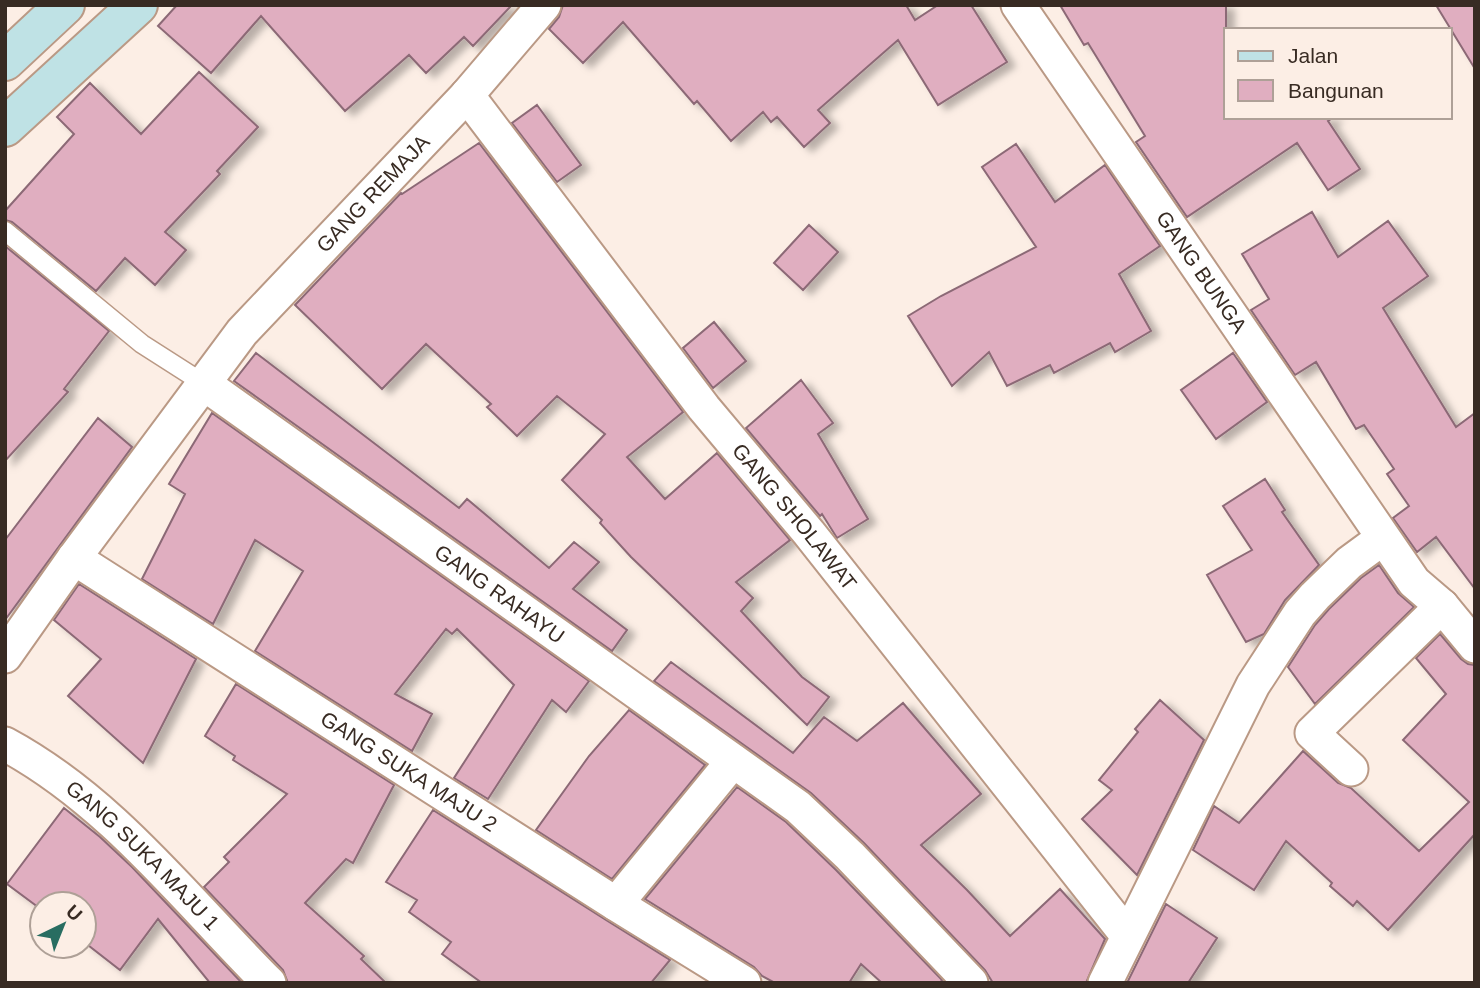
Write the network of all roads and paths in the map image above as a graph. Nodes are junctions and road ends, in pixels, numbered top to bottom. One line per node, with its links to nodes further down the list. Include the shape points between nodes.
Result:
1 (65, 5): 5 (main road)
2 (138, 5): 7 (main road)
3 (544, 5): 6 (street, GANG REMAJA)
4 (1018, 5): 10 (street, GANG BUNGA)
5 (5, 61)
6 (467, 95): 9 (street, GANG REMAJA, via 242,332); 19 (street, GANG SHOLAWAT, via 704,408 809,533)
7 (5, 127)
8 (5, 231): 9 (lane, GANG RAHAYU, via 142,344)
9 (203, 383): 11 (street, GANG REMAJA); 16 (street, GANG RAHAYU)
10 (1383, 538): 12 (street, GANG BUNGA, via 1414,582); 19 (street, via 1315,596 1252,685)
11 (74, 558): 14 (street, GANG REMAJA); 18 (street, GANG SUKA MAJU 2)
12 (1442, 606): 13 (street, GANG BUNGA); 17 (street, via 1312,733)
13 (1475, 646)
14 (5, 656)
15 (5, 744): 20 (street, GANG SUKA MAJU 1, via 50,772 124,830)
16 (733, 761): 18 (street); 22 (street, GANG RAHAYU, via 798,807)
17 (1351, 769)
18 (616, 905): 21 (street, GANG SUKA MAJU 2)
19 (1127, 935): 23 (street)
20 (269, 983)
21 (744, 983)
22 (971, 983)
23 (1105, 983)

